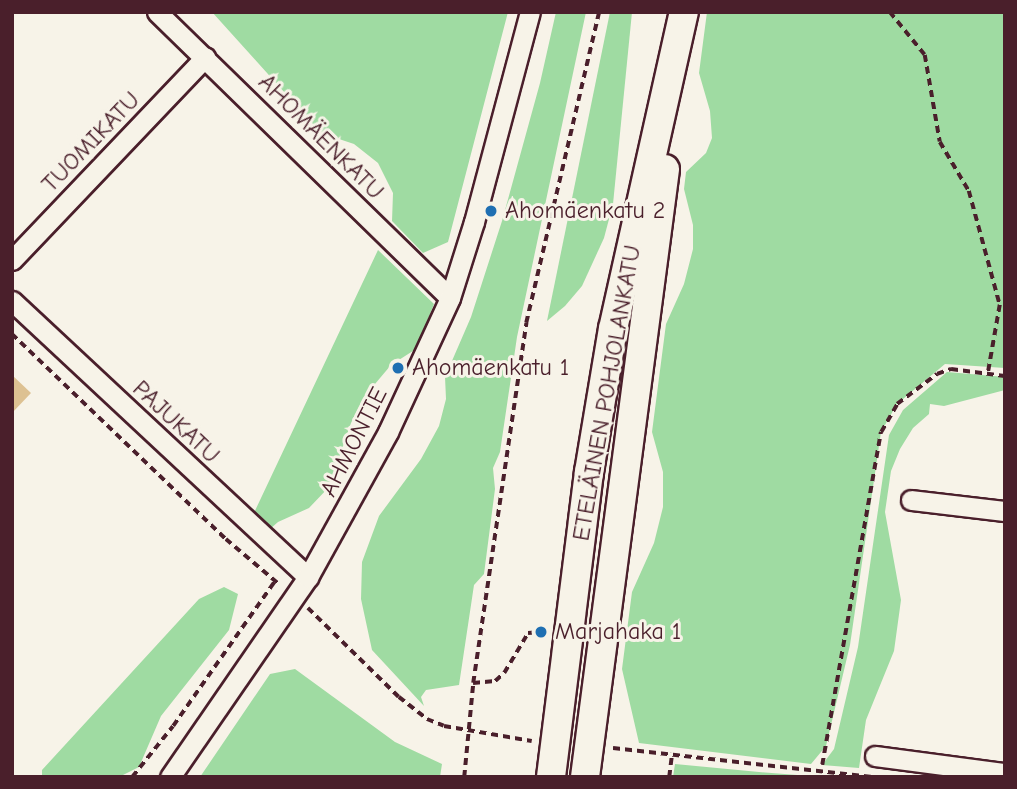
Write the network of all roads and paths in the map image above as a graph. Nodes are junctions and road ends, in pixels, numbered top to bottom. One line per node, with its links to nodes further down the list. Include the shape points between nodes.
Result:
1 (157, 12): 6 (street, AHOMÄENKATU)
2 (530, 12): 8 (street, AHMONTIE)
3 (599, 12): 20 (path, via 526,323)
4 (685, 12): 31 (main road, ETELÄINEN POHJOLANKATU, via 611,342 589,472); 32 (main road, ETELÄINEN POHJOLANKATU)
5 (890, 12): 11 (path, via 925,55 940,142 969,191 1000,306)
6 (205, 57): 7 (street, TUOMIKATU); 8 (street, AHOMÄENKATU)
7 (12, 260)
8 (450, 298): 15 (street, AHMONTIE, via 388,432)
9 (12, 301): 15 (street, PAJUKATU)
10 (12, 334): 16 (path)
11 (988, 374): 12 (path); 26 (path, via 951,369 937,374 897,404 881,432)
12 (1005, 376)
13 (911, 500): 14 (street)
14 (1005, 511)
15 (307, 577): 29 (street, AHMONTIE)
16 (275, 581): 17 (path); 28 (path)
17 (284, 589)
18 (303, 603): 21 (path, via 426,719)
19 (541, 632): 20 (path, via 528,633 495,681)
20 (472, 683): 21 (path)
21 (470, 731): 22 (path); 30 (path)
22 (532, 741)
23 (601, 747): 24 (path)
24 (672, 753): 33 (path); 34 (path)
25 (876, 756): 27 (street)
26 (822, 765)
27 (1005, 773)
28 (132, 777)
29 (170, 777)
30 (464, 777)
31 (551, 777)
32 (585, 777)
33 (669, 777)
34 (872, 777)

